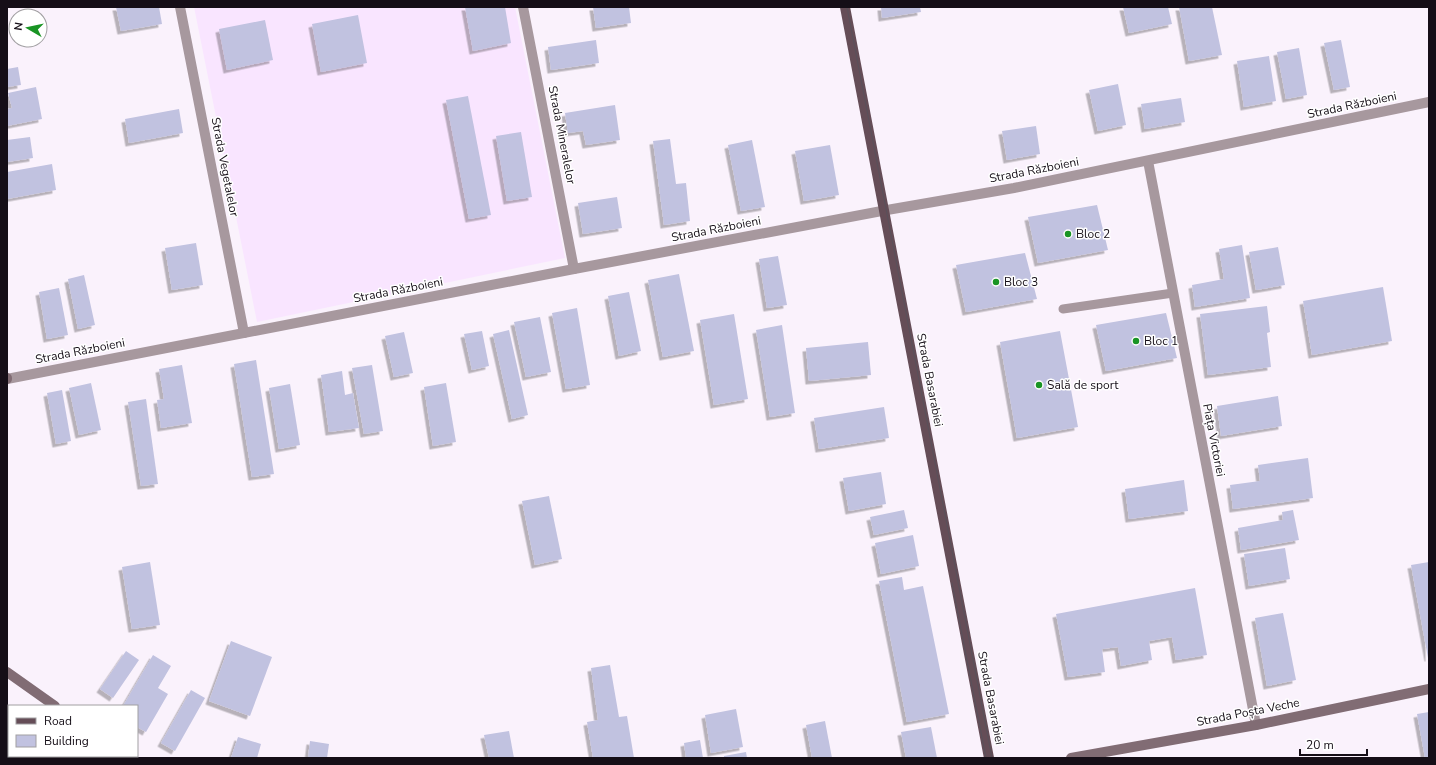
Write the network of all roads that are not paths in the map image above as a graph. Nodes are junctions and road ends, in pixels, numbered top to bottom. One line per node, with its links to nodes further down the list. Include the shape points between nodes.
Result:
1 (180, 7): 10 (street, Strada Vegetalelor)
2 (523, 7): 7 (street, Strada Mineralelor)
3 (845, 7): 6 (main road, Strada Basarabiei)
4 (1429, 102): 5 (street, Strada Războieni)
5 (1148, 161): 6 (street, Strada Războieni); 8 (street, Piața Victoriei)
6 (885, 211): 7 (street, Strada Războieni); 16 (main road, Strada Basarabiei)
7 (574, 269): 10 (street, Strada Războieni)
8 (1173, 292): 9 (lane); 15 (street, Piața Victoriei)
9 (1063, 309)
10 (244, 333): 11 (street, Strada Războieni)
11 (7, 378)
12 (7, 672): 14 (street)
13 (1429, 689): 15 (street, Strada Poșta Veche)
14 (54, 705)
15 (1256, 725): 17 (street, Strada Poșta Veche)
16 (989, 758)
17 (1071, 758)

